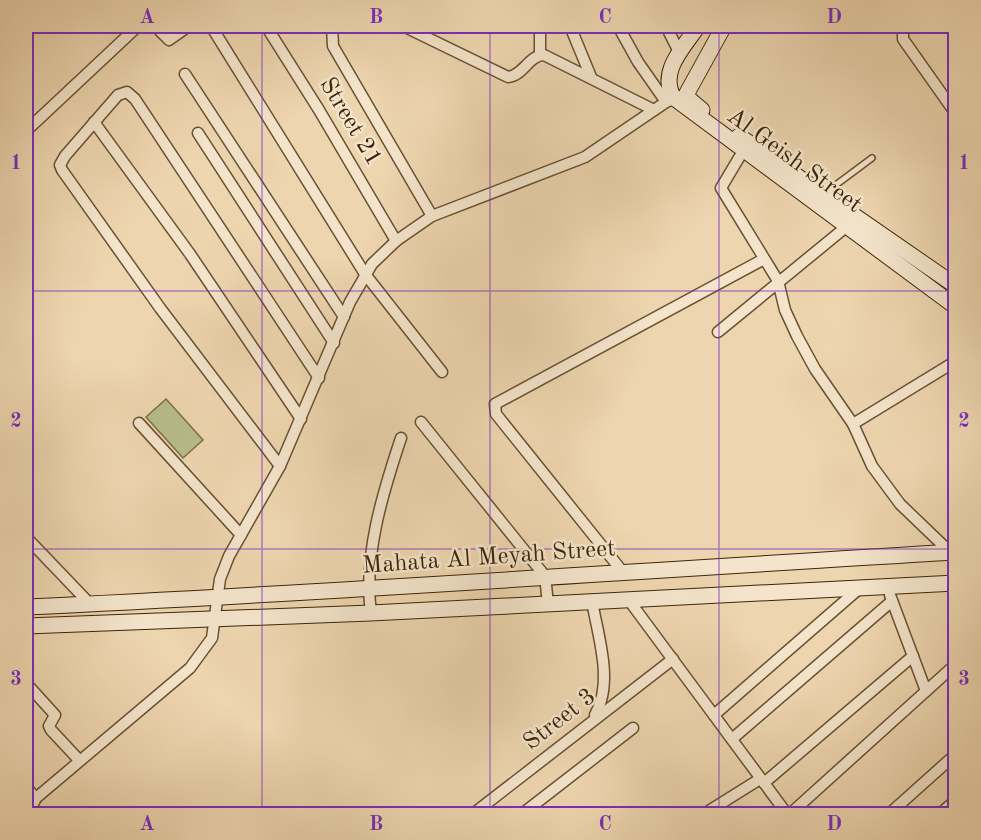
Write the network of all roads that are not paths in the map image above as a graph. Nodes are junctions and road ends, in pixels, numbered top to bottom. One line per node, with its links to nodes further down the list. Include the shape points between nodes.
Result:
1 (138, 26): 23 (street)
2 (155, 26): 3 (street, via 169,40)
3 (189, 26)
4 (211, 26): 34 (street)
5 (266, 26): 30 (street, Street 21)
6 (332, 26): 28 (street, via 333,46)
7 (403, 26): 15 (street, via 508,77 516,76)
8 (540, 26): 15 (street)
9 (570, 26): 18 (street)
10 (618, 26): 19 (street, via 638,62)
11 (666, 26): 16 (street)
12 (698, 26): 16 (street)
13 (724, 26): 19 (street)
14 (907, 26): 21 (street, via 903,39)
15 (540, 54): 18 (street)
16 (680, 54): 19 (street, via 669,73 669,87)
17 (185, 74): 38 (street)
18 (591, 77): 20 (street)
19 (676, 98): 20 (street); 25 (street, Al Geish Street); 27 (street, Al Geish Street, via 693,104)
20 (654, 110): 28 (street, via 585,157)
21 (956, 114)
22 (94, 122): 43 (street, via 118,95 123,92 132,96); 44 (street, via 190,254); 49 (street, via 61,161 63,173)
23 (26, 131)
24 (198, 133): 40 (street)
25 (743, 151): 29 (street, Al Geish Street); 33 (street, via 721,188)
26 (872, 158): 27 (lane)
27 (824, 194): 31 (street, Al Geish Street)
28 (432, 216): 30 (street)
29 (846, 227): 32 (street, Al Geish Street); 35 (street)
30 (396, 241): 34 (street)
31 (892, 241): 32 (street); 36 (street, Al Geish Street)
32 (883, 254): 37 (street, Al Geish Street)
33 (764, 259): 35 (street); 53 (street, via 495,404 496,414)
34 (365, 274): 38 (street); 42 (street)
35 (778, 281): 39 (street); 47 (street, via 797,336)
36 (956, 286)
37 (956, 307)
38 (344, 317): 40 (street)
39 (718, 332)
40 (334, 344): 43 (street)
41 (956, 361): 47 (street)
42 (442, 372)
43 (319, 378): 44 (street)
44 (301, 419): 49 (street)
45 (422, 422): 54 (street)
46 (139, 423): 50 (street)
47 (853, 424): 52 (street, via 883,483 900,504)
48 (402, 438): 58 (street, via 382,506)
49 (280, 466): 50 (street)
50 (241, 535): 60 (street, via 225,566)
51 (26, 537): 64 (street)
52 (953, 552): 53 (street, Mahata Al Meyah Street)
53 (622, 571): 54 (street, Mahata Al Meyah Street)
54 (545, 576): 58 (street, Mahata Al Meyah Street); 65 (street)
55 (956, 583): 56 (street, Mahata Al Meyah Street)
56 (886, 586): 57 (street, Mahata Al Meyah Street); 62 (street)
57 (861, 587): 61 (street, Mahata Al Meyah Street); 76 (street)
58 (368, 590): 59 (street, Mahata Al Meyah Street); 67 (street)
59 (275, 595): 60 (street, Mahata Al Meyah Street); 68 (street)
60 (216, 598): 64 (street, Mahata Al Meyah Street); 69 (street)
61 (628, 599): 63 (street, Mahata Al Meyah Street); 72 (street)
62 (892, 601): 71 (street); 79 (street)
63 (592, 602): 65 (street, Mahata Al Meyah Street); 77 (street, via 604,680 600,708)
64 (90, 604): 66 (street, Mahata Al Meyah Street)
65 (548, 604): 67 (street, Mahata Al Meyah Street)
66 (26, 607)
67 (371, 613): 68 (street, Mahata Al Meyah Street)
68 (276, 617): 69 (street, Mahata Al Meyah Street)
69 (214, 620): 70 (street, Mahata Al Meyah Street); 81 (street, via 212,638 200,657)
70 (26, 626)
71 (913, 656): 75 (street); 82 (street)
72 (673, 659): 76 (street); 77 (street, Street 3)
73 (956, 664): 75 (street)
74 (26, 683): 81 (street, via 55,715 51,730)
75 (926, 691): 90 (street)
76 (714, 715): 79 (street)
77 (587, 724): 87 (street, Street 3)
78 (633, 728): 88 (street)
79 (732, 739): 82 (street)
80 (956, 754): 91 (street)
81 (79, 760): 84 (street)
82 (762, 781): 89 (street); 90 (street)
83 (26, 787): 84 (street)
84 (36, 798): 86 (street)
85 (956, 800): 92 (street)
86 (28, 814)
87 (473, 814)
88 (522, 814)
89 (704, 814)
90 (788, 814)
91 (889, 814)
92 (940, 814)

